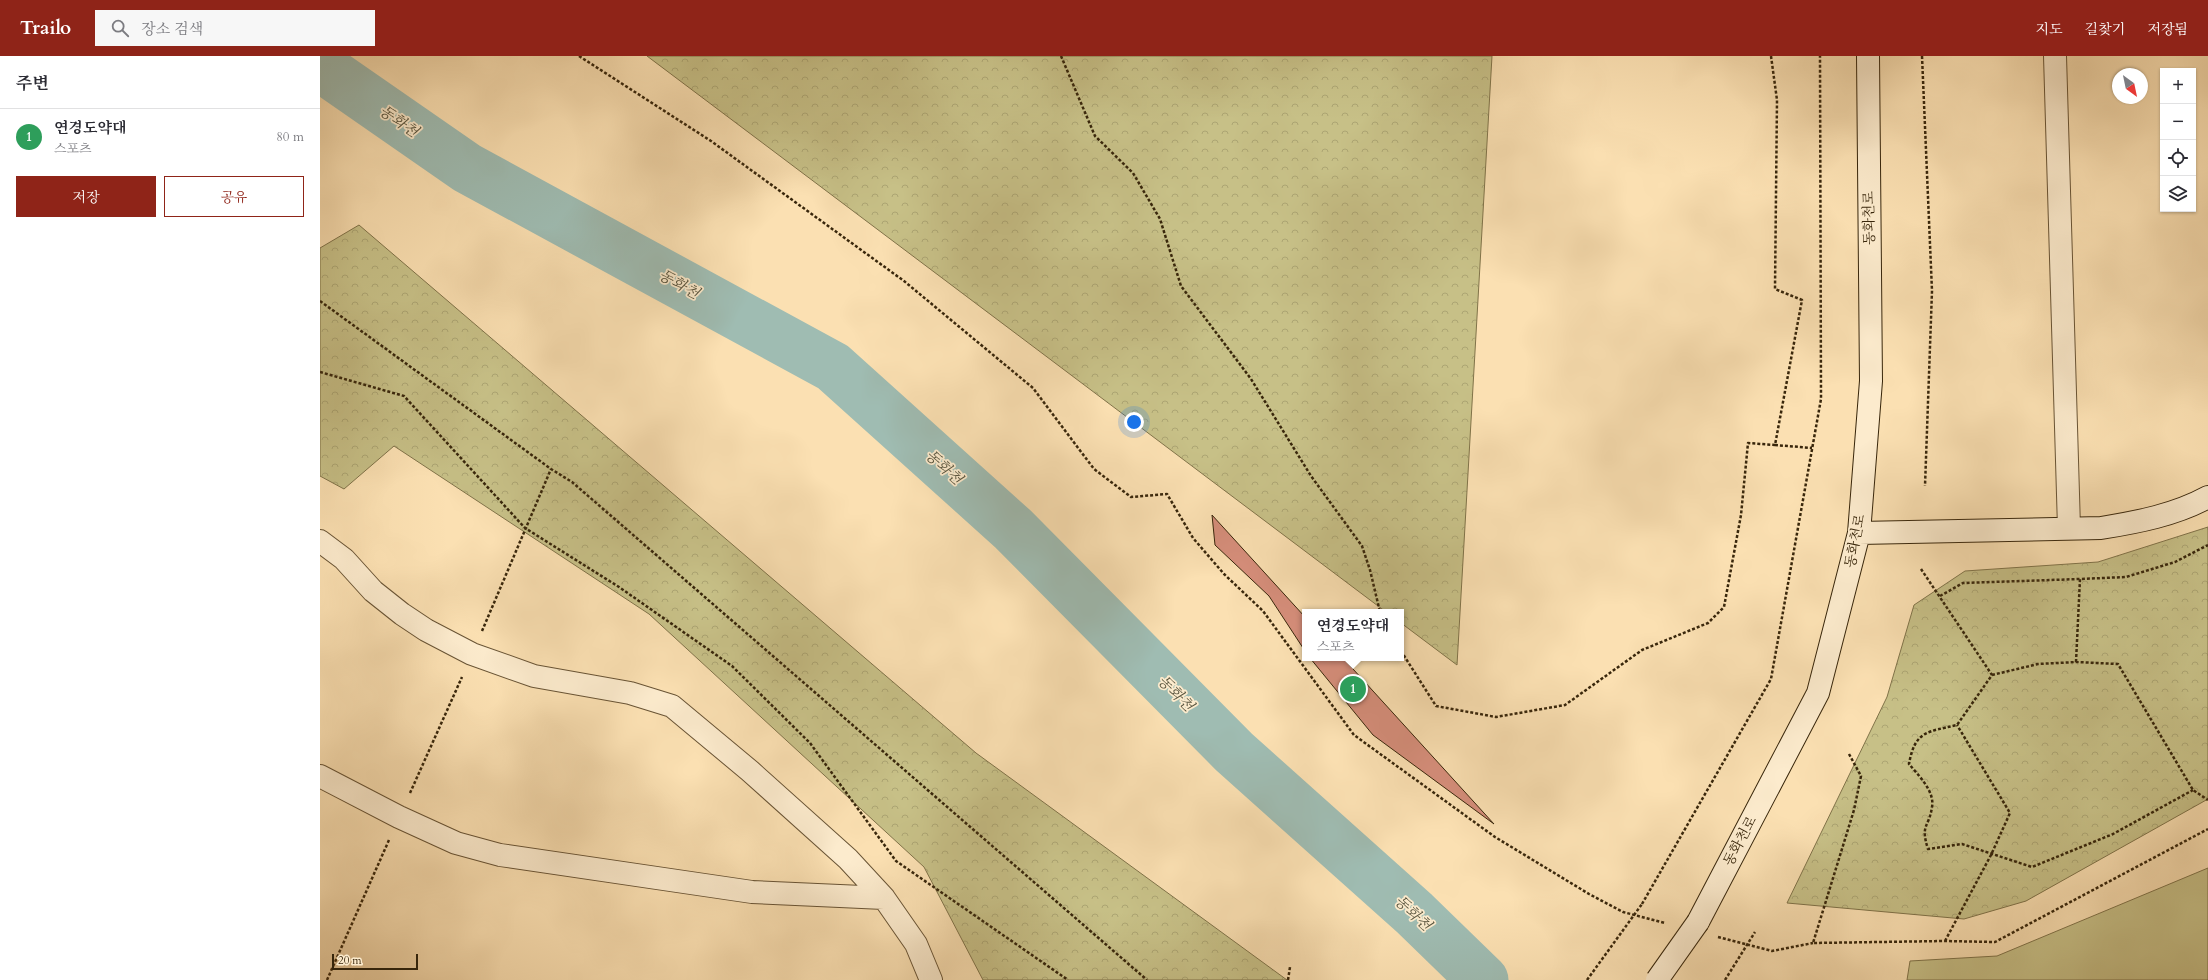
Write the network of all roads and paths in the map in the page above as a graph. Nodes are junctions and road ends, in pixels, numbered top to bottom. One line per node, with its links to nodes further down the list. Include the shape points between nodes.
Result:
1 (578, 56): 37 (path, via 711,141 904,281 1033,388 1094,469 1131,497 1167,494 1193,538 1224,574 1263,611 1354,735 1495,837 1589,894 1623,912)
2 (1061, 56): 23 (path, via 1095,136 1133,174 1160,219 1180,286 1251,379 1312,476 1362,546)
3 (1771, 56): 10 (path, via 1777,100 1776,289 1802,300)
4 (1820, 56): 11 (path, via 1821,399)
5 (1868, 56): 17 (street, 동화천로, via 1871,381)
6 (1922, 56): 13 (path, via 1932,291)
7 (2055, 56): 16 (street)
8 (320, 301): 12 (path)
9 (320, 372): 15 (path, via 404,396)
10 (1775, 445): 11 (path); 25 (path, via 1748,443 1741,515 1724,607 1708,623 1642,650 1565,705 1496,717 1436,706)
11 (1812, 448): 48 (path, bridge, via 1771,679 1642,904)
12 (551, 469): 15 (path); 46 (path, via 572,482)
13 (1925, 486)
14 (2208, 497): 16 (street, via 2189,508 2138,522 2101,528)
15 (524, 528): 24 (path, via 511,566); 45 (path, via 619,587 732,666 810,743 896,861)
16 (2069, 528): 17 (street)
17 (1859, 533): 38 (street, 동화천로, via 1818,693)
18 (320, 541): 24 (street, via 344,559 373,591 402,614)
19 (2208, 545): 21 (path, via 2175,562 2126,577)
20 (1921, 569): 22 (path)
21 (2080, 579): 22 (path, via 1963,583); 26 (path)
22 (1940, 596): 27 (path)
23 (1379, 609)
24 (472, 654): 33 (path); 36 (street, via 534,676 630,694 672,706 750,771 842,854)
25 (1404, 656)
26 (2076, 662): 27 (path, via 2038,664); 31 (path, via 2118,664)
27 (1992, 675): 28 (path)
28 (1957, 725): 35 (path, via 2010,813); 35 (path, via 1923,733 1912,748 1909,764 1928,788 1933,806 1923,834 1928,849 1962,844)
29 (1849, 754): 41 (path, via 1861,776 1854,810)
30 (320, 776): 33 (street)
31 (2193, 790): 32 (path); 35 (path, via 2113,834 2032,867)
32 (2208, 800)
33 (399, 817): 36 (street, via 456,843 500,855 752,892); 43 (path)
34 (2208, 828): 40 (path, via 1995,942)
35 (1991, 855): 40 (path)
36 (884, 898): 44 (street, via 916,944)
37 (1667, 924)
38 (1705, 929): 41 (path, via 1772,951); 49 (street, 동화천로, bridge)
39 (1755, 932): 50 (path, bridge)
40 (1945, 941): 41 (path)
41 (1813, 943)
42 (1290, 967): 47 (path)
43 (327, 980)
44 (931, 980)
45 (1068, 980)
46 (1147, 980)
47 (1288, 980)
48 (1586, 980)
49 (1658, 980)
50 (1725, 980)

